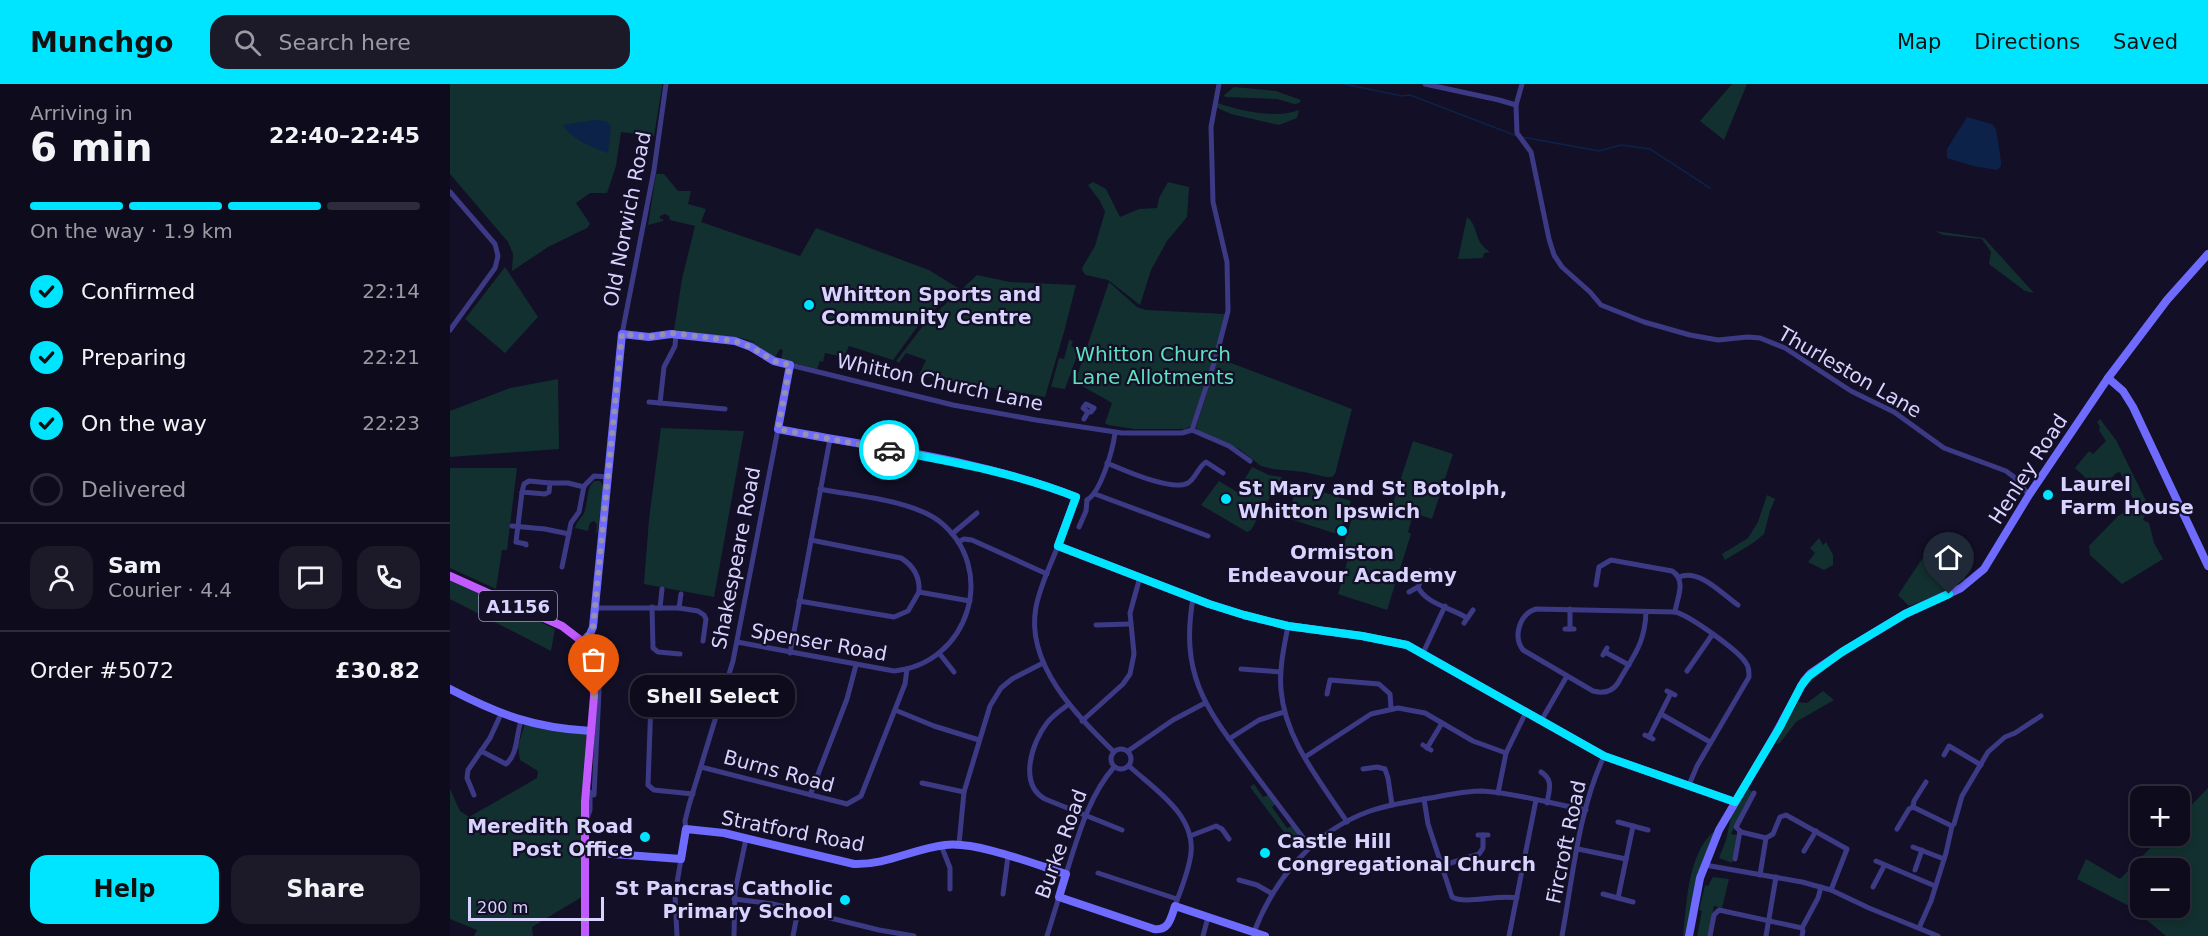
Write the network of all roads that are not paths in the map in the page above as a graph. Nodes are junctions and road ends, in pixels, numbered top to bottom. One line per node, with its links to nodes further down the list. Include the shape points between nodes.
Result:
1 (666, 84): 9 (street, Old Norwich Road, via 654,170)
2 (1219, 84): 19 (street, via 1211,127 1212,179 1213,202 1227,262 1228,311)
3 (1425, 84): 5 (street)
4 (1522, 84): 5 (street, Thurleston Lane)
5 (1516, 105): 31 (street, Thurleston Lane, via 1517,134 1531,152 1554,255 1600,305 1690,335 1718,340 1760,338 1785,348 1851,391 1894,412 1944,448 2006,471)
6 (450, 192): 8 (street, via 495,244 498,256 495,268)
7 (2208, 254): 12 (street, Henley Road, via 2167,300)
8 (450, 330)
9 (622, 334): 10 (street, Whitton Church Lane); 25 (street, Old Norwich Road)
10 (676, 334): 11 (street, Whitton Church Lane, via 739,342); 14 (street, via 675,346 664,367)
11 (790, 365): 18 (street, Shakespeare Road); 20 (street, Whitton Church Lane, via 953,405)
12 (2108, 378): 31 (street, Henley Road); 44 (street, via 2133,407)
13 (649, 402): 14 (street)
14 (660, 403): 15 (street)
15 (725, 409)
16 (1088, 412): 17 (street)
17 (1084, 418)
18 (778, 429): 21 (street); 77 (street, Shakespeare Road)
19 (1192, 430): 20 (street, Whitton Church Lane); 22 (street, Whitton Church Lane, via 1229,446)
20 (1115, 432): 23 (street)
21 (830, 439): 28 (street); 32 (street, via 992,470)
22 (1250, 461)
23 (1107, 463): 24 (street, via 1177,486 1191,481 1206,462); 30 (street)
24 (1223, 473)
25 (609, 477): 27 (street, via 594,476); 63 (street, Old Norwich Road)
26 (550, 483): 27 (street); 29 (street, via 525,482); 29 (street, via 547,494)
27 (584, 488): 37 (street)
28 (820, 489): 38 (street, Spenser Road, via 915,508 932,516); 40 (street)
29 (522, 492): 35 (street)
30 (1095, 494): 33 (street); 39 (street)
31 (2029, 495): 143 (street, Henley Road, via 1984,569 1961,588 1905,614 1807,677)
32 (1076, 497): 33 (street); 43 (street)
33 (1087, 500): 36 (street)
34 (977, 513): 38 (street)
35 (515, 526): 37 (street); 42 (street, via 516,542)
36 (1079, 527)
37 (569, 534): 45 (street)
38 (952, 534): 41 (street, Spenser Road)
39 (1208, 536)
40 (811, 540): 54 (street, via 901,558 916,572); 58 (street)
41 (958, 542): 47 (street, via 972,540); 59 (street, Spenser Road, via 970,571)
42 (526, 545)
43 (1058, 546): 47 (street); 49 (street)
44 (2208, 566)
45 (561, 567)
46 (1430, 572): 52 (street, via 1421,574)
47 (1047, 574): 83 (street, via 1035,614)
48 (450, 576): 76 (main road, A1156, via 556,623)
49 (1140, 577): 57 (street); 70 (street, via 1131,602)
50 (1679, 577): 51 (street, via 1672,571 1613,559 1602,564); 60 (street, via 1698,577); 69 (street)
51 (1594, 580)
52 (1418, 587): 55 (street); 61 (street, via 1427,598)
53 (662, 590): 64 (street)
54 (919, 592): 58 (street, via 911,608 894,618); 59 (street)
55 (1409, 592)
56 (681, 594): 65 (street)
57 (1193, 598): 72 (street); 98 (street, via 1188,628 1192,665)
58 (799, 601): 79 (street)
59 (970, 601): 80 (street, Spenser Road, via 960,628)
60 (1736, 602)
61 (1445, 606): 67 (street, via 1466,621); 81 (street)
62 (652, 607): 63 (street); 64 (street); 82 (street, via 653,648)
63 (594, 608): 76 (street, Old Norwich Road, via 593,630)
64 (660, 608): 65 (street)
65 (679, 608): 75 (street, via 704,615)
66 (1570, 609): 68 (street); 73 (street); 92 (street, via 1529,611 1517,637 1523,651)
67 (1473, 610)
68 (1646, 612): 69 (street); 85 (street, via 1644,634)
69 (1675, 612): 74 (street)
70 (1130, 624): 71 (street); 109 (street, via 1134,654 1130,674)
71 (1096, 626)
72 (1288, 626): 81 (street, via 1393,641); 91 (street)
73 (1570, 629)
74 (1712, 635): 89 (street); 116 (street, via 1741,657 1749,673)
75 (703, 641)
76 (582, 642): 84 (main road)
77 (737, 642): 79 (street, Spenser Road); 100 (street, Shakespeare Road)
78 (1605, 652): 85 (street)
79 (790, 653): 86 (street, Spenser Road)
80 (939, 653): 87 (street, Spenser Road); 90 (street)
81 (1423, 653): 104 (street)
82 (680, 654)
83 (1043, 663): 99 (street); 115 (street, via 1001,688 990,706)
84 (591, 664): 112 (main road); 140 (street, via 599,664 600,671 594,795)
85 (1629, 664): 92 (street, via 1614,688 1604,693)
86 (856, 665): 87 (street, Spenser Road); 139 (street)
87 (907, 669): 102 (street)
88 (1241, 669): 91 (street)
89 (1687, 671)
90 (954, 672)
91 (1281, 672): 103 (street)
92 (1567, 676): 110 (street)
93 (450, 689): 105 (street)
94 (639, 690): 97 (street)
95 (1671, 693): 106 (street)
96 (1327, 694): 101 (street, via 1330,680 1379,684 1390,694)
97 (654, 696): 100 (street); 136 (street, via 648,785 654,790)
98 (1205, 703): 114 (street); 118 (street)
99 (1069, 704): 109 (street); 148 (street, via 1040,733 1030,766 1030,781 1038,795)
100 (720, 707): 127 (street, Shakespeare Road)
101 (1391, 708): 111 (street, via 1414,710); 124 (street, via 1366,716)
102 (895, 710): 115 (street); 139 (street, Burns Road, via 861,796 844,804)
103 (1284, 712): 114 (street, via 1259,720); 124 (street)
104 (1526, 712): 110 (street); 121 (street)
105 (501, 714): 108 (street); 119 (street)
106 (1660, 714): 113 (street); 116 (street)
107 (2041, 716): 125 (street, via 2005,737 1988,752)
108 (521, 721): 112 (street); 119 (street, via 513,755 506,764)
109 (1082, 721): 120 (street)
110 (1541, 721): 123 (street)
111 (1442, 723): 117 (street); 121 (street)
112 (591, 731): 140 (main road)
113 (1649, 737)
114 (1229, 739): 166 (street)
115 (979, 740): 134 (street)
116 (1710, 742): 133 (street)
117 (1427, 747)
118 (1128, 751): 120 (street); 126 (street, via 1132,759)
119 (481, 752): 138 (street, via 467,774)
120 (1114, 752): 128 (street)
121 (1506, 753): 135 (street)
122 (1944, 755): 125 (street, via 1949,747)
123 (1604, 756): 133 (street); 147 (street, Fircroft Road)
124 (1305, 757): 149 (street)
125 (1981, 765): 151 (street, via 1962,796)
126 (1129, 766): 128 (street, via 1122,770); 160 (street, via 1179,813)
127 (701, 767): 136 (street, Shakespeare Road); 139 (street, Burns Road)
128 (1114, 767): 148 (street, Burke Road, via 1096,791)
129 (1363, 769): 145 (street, via 1384,769)
130 (1541, 772): 144 (street, via 1550,782)
131 (1926, 782): 146 (street)
132 (922, 783): 134 (street)
133 (1689, 785): 143 (street)
134 (964, 792): 164 (street)
135 (1498, 793): 141 (street, via 1472,792); 142 (street)
136 (693, 794): 153 (street, Shakespeare Road)
137 (1754, 794): 157 (street, via 1737,825)
138 (474, 795)
139 (810, 795)
140 (587, 797): 171 (main road)
141 (1424, 799): 145 (street); 179 (street)
142 (1536, 800): 144 (street); 196 (street)
143 (1735, 802): 178 (street, Henley Road)
144 (1547, 803): 147 (street)
145 (1392, 805): 149 (street)
146 (1913, 807): 151 (street); 154 (street)
147 (1586, 810): 168 (street, Fircroft Road)
148 (1086, 816): 155 (street); 183 (street, Burke Road)
149 (1347, 822): 166 (street)
150 (1618, 822): 152 (street)
151 (1953, 825): 176 (street)
152 (1633, 826): 156 (street); 173 (street)
153 (686, 829): 162 (street, Stratford Road); 174 (street, Shakespeare Road)
154 (1897, 829)
155 (1122, 830)
156 (1648, 830)
157 (1740, 831): 161 (street); 175 (street)
158 (1816, 831): 161 (street, via 1784,815 1773,834); 170 (street); 191 (street, via 1847,850)
159 (1483, 835): 179 (street, via 1480,853)
160 (1190, 836): 163 (street, via 1216,826); 200 (street, via 1190,858)
161 (1766, 838): 184 (street)
162 (746, 839): 165 (street, Stratford Road, via 835,861 864,864); 198 (street)
163 (1229, 839)
164 (959, 844): 165 (street, Stratford Road); 172 (street, Stratford Road)
165 (941, 845): 190 (street, via 949,866)
166 (1310, 847): 192 (street)
167 (1913, 847): 169 (street)
168 (1578, 849): 173 (street); 218 (street, Fircroft Road)
169 (1922, 850): 176 (street); 181 (street)
170 (1804, 851)
171 (585, 852): 174 (street); 208 (main road)
172 (1008, 856): 183 (street, Stratford Road); 193 (street)
173 (1626, 858): 197 (street)
174 (681, 859): 209 (street, via 675,895)
175 (1735, 859)
176 (1944, 859): 187 (street)
177 (1876, 861): 180 (street)
178 (1705, 865): 184 (street); 219 (street, Henley Road)
179 (1441, 866): 196 (street, via 1449,893 1456,900)
180 (1884, 866): 187 (street); 189 (street)
181 (1915, 870)
182 (1098, 873): 200 (street)
183 (1066, 874): 195 (street, Burke Road)
184 (1760, 874): 185 (street)
185 (1776, 877): 188 (street); 203 (street)
186 (1239, 880): 192 (street)
187 (1935, 886): 206 (street)
188 (1821, 887): 191 (street); 205 (street)
189 (1873, 887)
190 (949, 889)
191 (1831, 890): 206 (street)
192 (1271, 893): 207 (street)
193 (1003, 894)
194 (1603, 894): 197 (street)
195 (1059, 897): 200 (street, via 1154,930 1163,930 1169,924); 214 (street, Burke Road)
196 (1517, 898): 217 (street)
197 (1618, 898): 199 (street)
198 (734, 899): 201 (street); 210 (street)
199 (1633, 902)
200 (1176, 903): 202 (street)
201 (798, 910): 204 (street); 211 (street)
202 (1209, 917): 207 (street); 215 (street)
203 (1768, 920): 205 (street); 220 (street, via 1718,910); 221 (street)
204 (871, 928): 212 (street); 213 (street)
205 (1802, 928): 222 (street)
206 (1919, 928): 223 (street)
207 (1254, 932): 216 (street)
208 (585, 936)
209 (677, 936)
210 (734, 936)
211 (793, 936)
212 (869, 936)
213 (914, 936)
214 (1047, 936)
215 (1203, 936)
216 (1265, 936)
217 (1509, 936)
218 (1562, 936)
219 (1689, 936)
220 (1710, 936)
221 (1766, 936)
222 (1802, 936)
223 (1938, 936)

